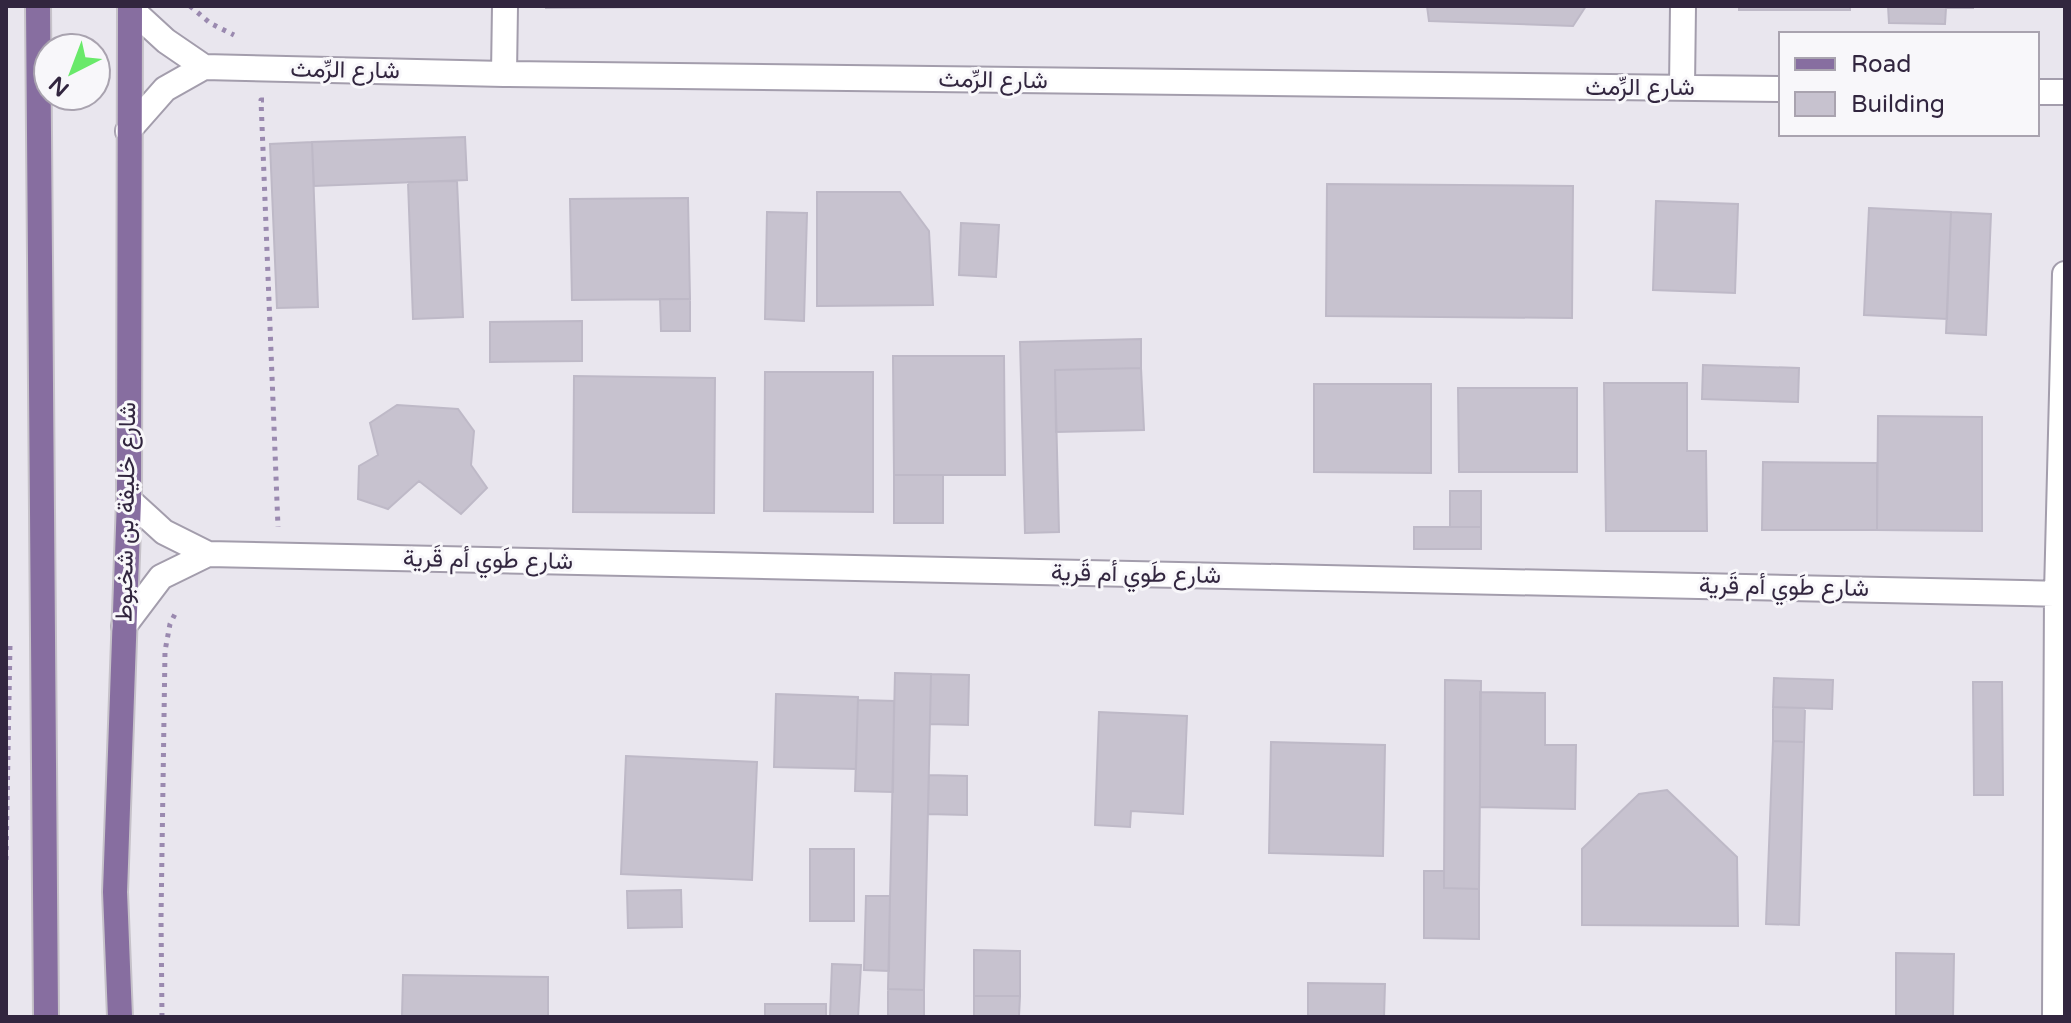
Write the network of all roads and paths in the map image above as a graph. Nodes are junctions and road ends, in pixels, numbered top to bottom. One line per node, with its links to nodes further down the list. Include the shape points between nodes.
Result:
1 (38, 6): 22 (main road)
2 (190, 6): 6 (path, via 210,23)
3 (505, 6): 8 (street)
4 (1683, 6): 9 (street)
5 (130, 7): 7 (street); 14 (main road, شارع خليفة بن شخبوط)
6 (245, 36)
7 (204, 67): 8 (street, شارع الرِّمث); 14 (street, via 165,89)
8 (504, 74): 9 (street, شارع الرِّمث)
9 (1682, 87): 10 (street, شارع الرِّمث)
10 (1779, 89)
11 (2039, 92): 12 (street)
12 (2065, 92)
13 (275, 100): 18 (path, via 261,100)
14 (128, 131): 16 (main road, شارع خليفة بن شخبوط)
15 (2065, 274): 19 (street)
16 (129, 500): 17 (street, شارع طَوي أم قَرية, via 164,532); 21 (main road, شارع خليفة بن شخبوط)
17 (208, 554): 18 (street, شارع طَوي أم قَرية); 21 (street, شارع طَوي أم قَرية, via 161,577)
18 (279, 556): 19 (street, شارع طَوي أم قَرية)
19 (2061, 593): 25 (street)
20 (177, 608): 24 (path, via 165,651)
21 (124, 626): 23 (main road, شارع خليفة بن شخبوط, via 115,892)
22 (46, 1017)
23 (120, 1017)
24 (162, 1017)
25 (2055, 1017)

